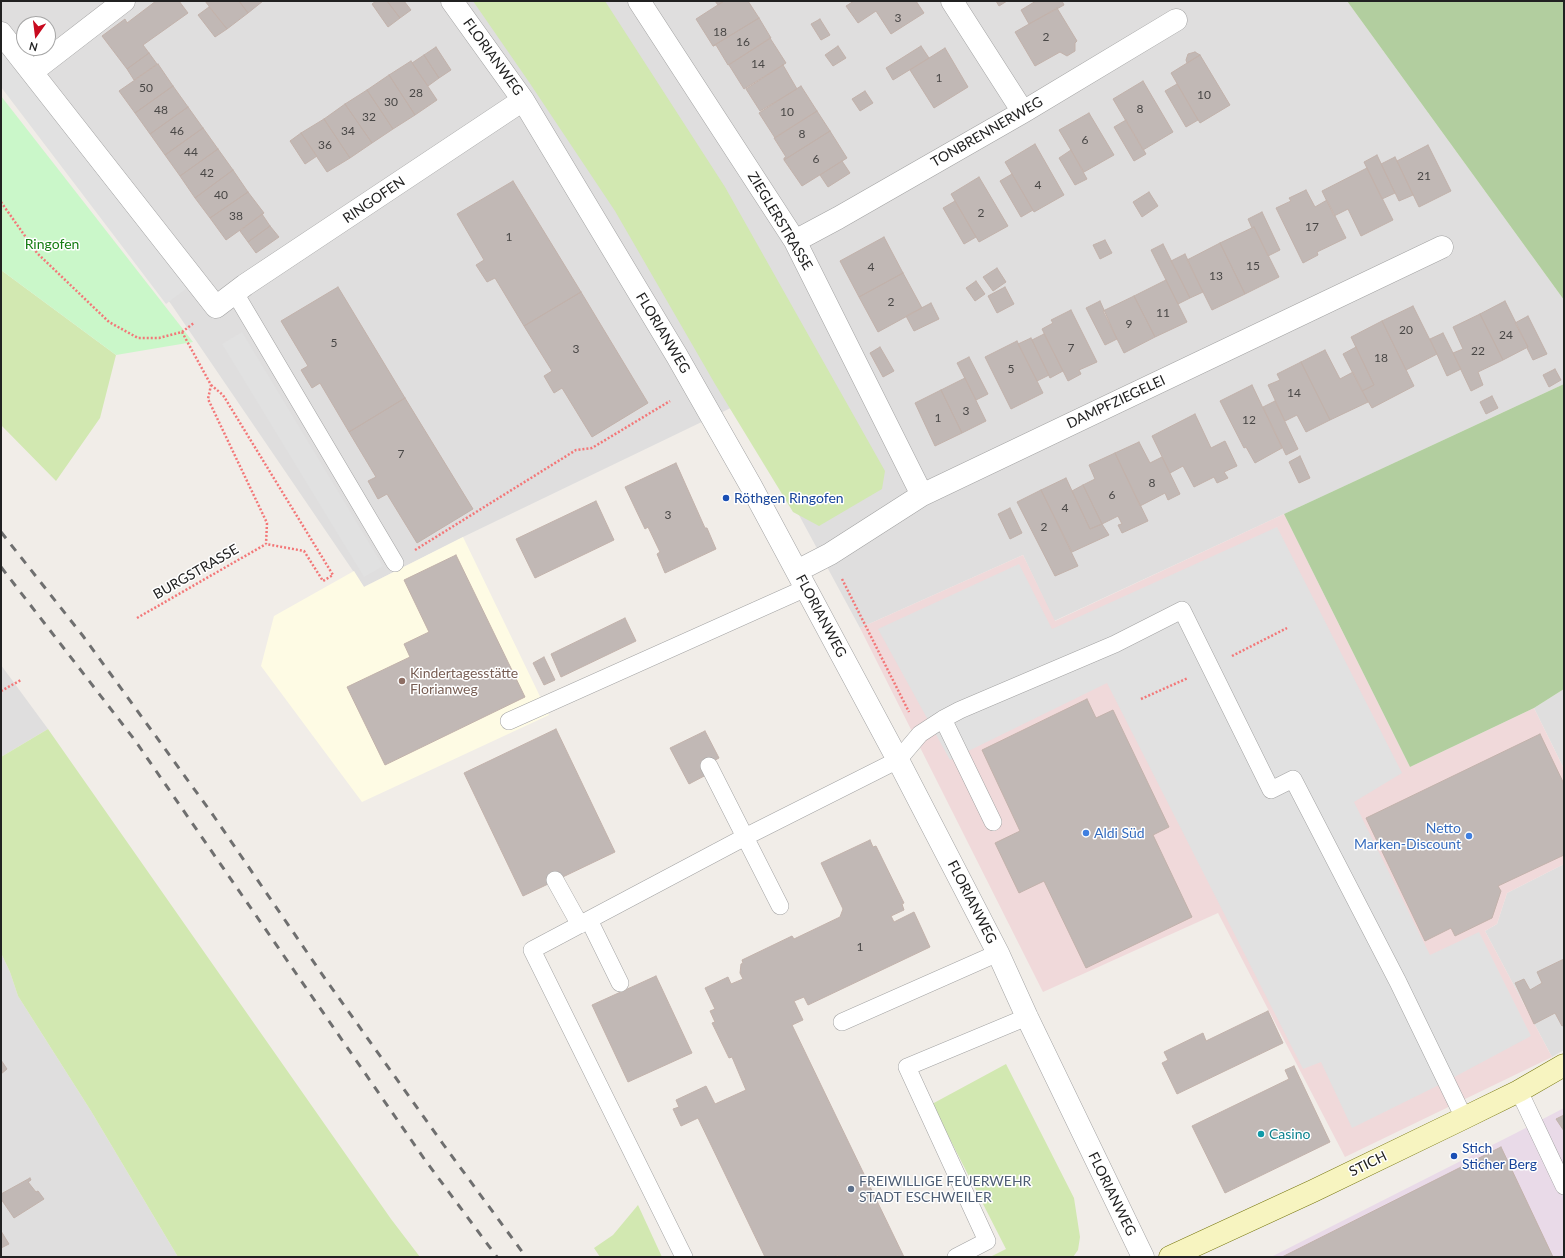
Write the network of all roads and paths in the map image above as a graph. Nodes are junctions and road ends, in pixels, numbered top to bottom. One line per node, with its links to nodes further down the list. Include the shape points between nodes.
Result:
1 (124, 1): 7 (street)
2 (452, 1): 8 (street, FLORIANWEG)
3 (639, 1): 11 (street, ZIEGLERSTRASSE)
4 (952, 1): 9 (street)
5 (1176, 20): 9 (street, TONBRENNERWEG)
6 (1, 33): 7 (street, RINGOFEN)
7 (32, 72): 13 (street, RINGOFEN, via 216,307)
8 (523, 100): 13 (street, RINGOFEN); 15 (street, FLORIANWEG)
9 (1023, 112): 11 (street, TONBRENNERWEG)
10 (1, 202): 14 (path, via 37,253 110,322 138,338 159,338 182,332)
11 (795, 241): 16 (street, ZIEGLERSTRASSE)
12 (1442, 247): 16 (street, DAMPFZIEGELEI)
13 (235, 293): 19 (lane)
14 (211, 385): 17 (path, via 208,399 267,522); 17 (path, via 223,395 333,575 323,581 304,551)
15 (695, 386): 19 (path, via 592,448 576,450); 20 (street, FLORIANWEG)
16 (922, 495): 18 (street, DAMPFZIEGELEI)
17 (266, 544): 21 (path, BURGSTRASSE)
18 (830, 554): 20 (street, DAMPFZIEGELEI); 26 (path)
19 (395, 563)
20 (802, 579): 25 (lane); 27 (street, FLORIANWEG)
21 (137, 618)
22 (21, 680): 23 (path)
23 (1, 691)
24 (943, 719): 26 (lane); 29 (lane); 40 (lane, via 1115,644 1182,610 1271,790 1293,779 1398,982)
25 (509, 721)
26 (920, 734): 27 (lane)
27 (898, 760): 30 (lane); 34 (street, FLORIANWEG)
28 (709, 766): 30 (lane)
29 (993, 822)
30 (745, 837): 32 (lane); 33 (lane)
31 (555, 880): 33 (lane)
32 (780, 906)
33 (584, 922): 35 (lane); 42 (lane, via 532,950)
34 (998, 953): 36 (street, FLORIANWEG); 37 (lane)
35 (620, 983)
36 (1027, 1016): 43 (lane, via 907,1067 987,1241); 44 (street, FLORIANWEG)
37 (842, 1022)
38 (1564, 1065): 39 (main road, STICH)
39 (1519, 1090): 40 (main road, STICH); 41 (lane)
40 (1464, 1118): 45 (main road, STICH)
41 (1564, 1186)
42 (684, 1257)
43 (956, 1257)
44 (1143, 1257)
45 (1170, 1257)

